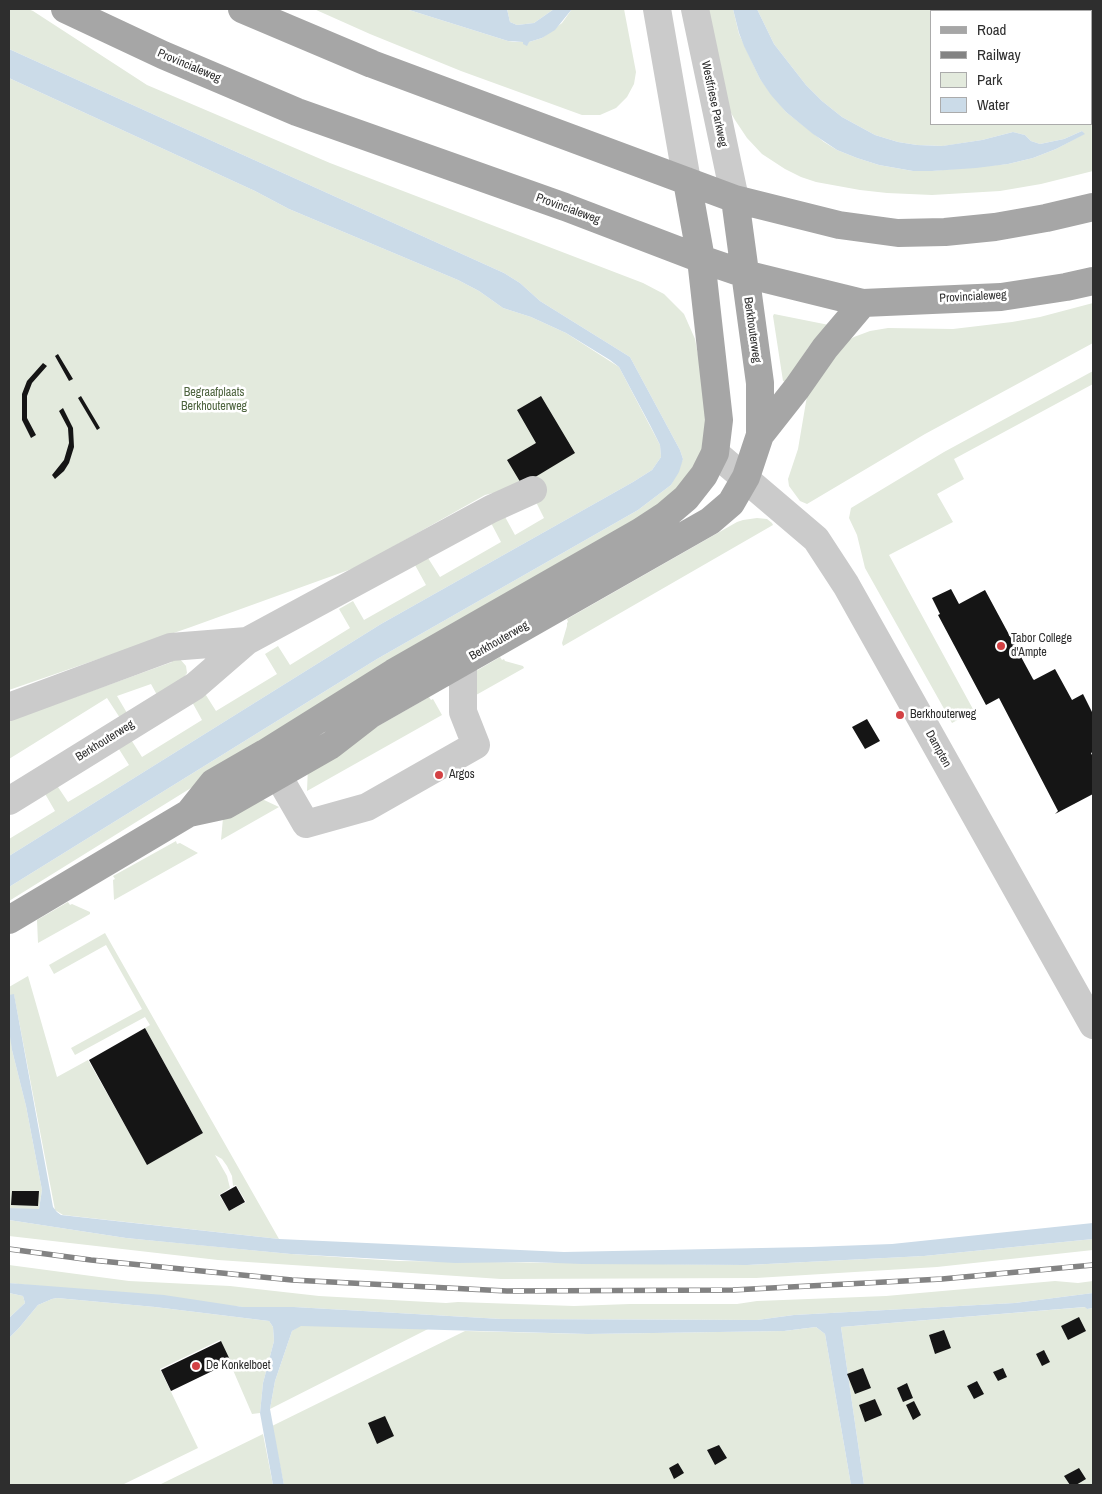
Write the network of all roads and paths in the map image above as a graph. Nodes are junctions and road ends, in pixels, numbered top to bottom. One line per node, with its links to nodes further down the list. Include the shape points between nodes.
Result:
1 (64, 9): 8 (main road, Provincialeweg, via 297,112 565,207)
2 (242, 9): 5 (main road, via 372,64)
3 (657, 9): 5 (street)
4 (695, 9): 6 (street, Westfriese Parkweg)
5 (687, 181): 6 (main road); 8 (main road, Berkhouterweg)
6 (735, 199): 7 (main road, via 839,225 898,233 995,227); 9 (main road, Berkhouterweg)
7 (1093, 207)
8 (701, 260): 9 (main road, Provincialeweg); 13 (main road, Berkhouterweg, via 719,420)
9 (745, 274): 11 (main road, Provincialeweg); 12 (main road, Berkhouterweg, via 760,383)
10 (1093, 281): 11 (main road, Provincialeweg, via 1002,297)
11 (863, 303): 12 (main road)
12 (760, 435): 14 (main road, Berkhouterweg)
13 (715, 453): 14 (street, Dampten); 19 (main road, Berkhouterweg, via 704,475 686,498 666,515 393,673)
14 (746, 477): 17 (main road, Berkhouterweg, via 731,503 710,521); 22 (street, Dampten, via 816,539 846,586)
15 (533, 490): 16 (street, Berkhouterweg, via 491,509)
16 (246, 641): 18 (street, Berkhouterweg, via 171,647); 20 (street, Berkhouterweg, via 195,686)
17 (463, 662): 19 (main road, Berkhouterweg, via 371,714 331,745); 19 (street, via 463,712 476,745 367,807 306,824)
18 (9, 707)
19 (272, 764): 21 (main road, Berkhouterweg, via 226,805 189,812)
20 (9, 801)
21 (9, 920)
22 (1093, 1025)

